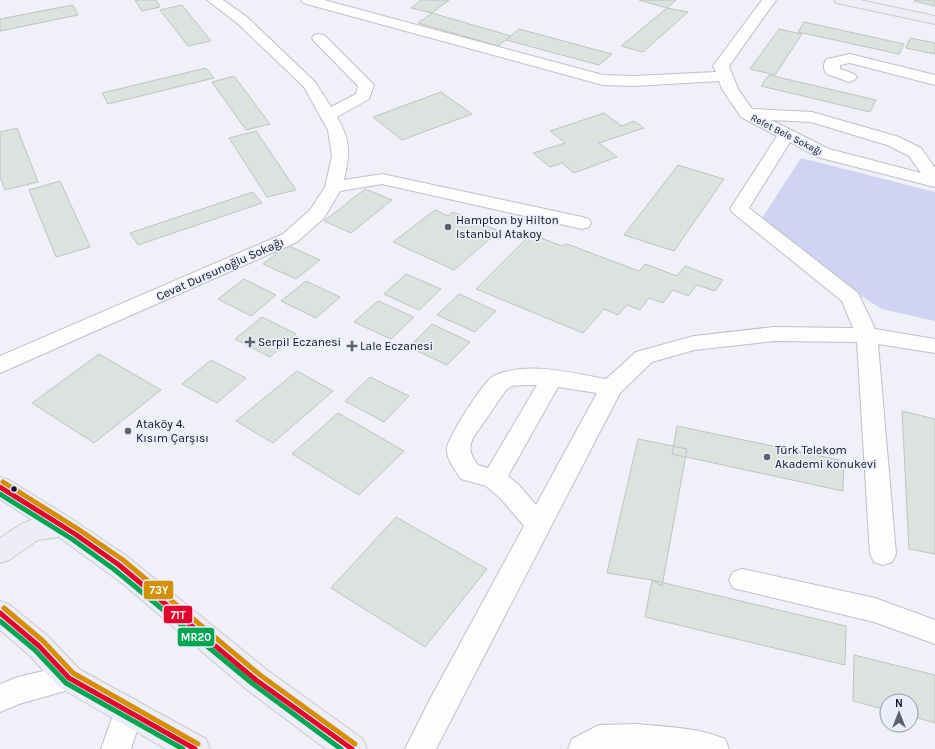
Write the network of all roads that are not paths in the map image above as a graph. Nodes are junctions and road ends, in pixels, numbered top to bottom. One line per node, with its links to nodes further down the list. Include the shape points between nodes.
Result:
1 (214, 0): 11 (street, Cevat Dursunoğlu Sokağı, via 242,20 310,85)
2 (308, 0): 7 (street, via 603,80 634,81)
3 (769, 0): 7 (street, Refet Bele Sokağı, via 721,66)
4 (841, 0): 5 (main road)
5 (935, 20)
6 (319, 38): 11 (street, via 366,86 363,96)
7 (725, 76): 10 (street, Refet Bele Sokağı, via 730,89)
8 (850, 77): 9 (street, via 832,71 832,62 850,58)
9 (935, 80)
10 (747, 114): 12 (street, Refet Bele Sokağı); 13 (street, via 800,115 817,129 868,148 917,155)
11 (328, 116): 14 (street, Cevat Dursunoğlu Sokağı, via 336,130 341,156)
12 (786, 135): 13 (street, Refet Bele Sokağı, via 823,153); 16 (street, via 739,209 851,298)
13 (935, 181)
14 (334, 187): 15 (street, via 382,180); 18 (street, Cevat Dursunoğlu Sokağı, via 318,214 290,238)
15 (582, 223)
16 (866, 336): 17 (street); 20 (street, via 774,334 694,344 644,357); 26 (street)
17 (935, 346)
18 (0, 366)
19 (552, 378): 20 (street); 21 (street); 21 (street, via 525,377 500,382 464,434 458,453 470,472)
20 (612, 388): 23 (street)
21 (494, 479): 23 (street, via 510,492)
22 (0, 487): 24 (main road)
23 (538, 524): 36 (street)
24 (63, 526): 25 (main road, via 32,530); 35 (main road, via 162,598 226,656 291,708)
25 (0, 552)
26 (883, 554)
27 (742, 580): 29 (street, via 875,610)
28 (0, 613): 30 (main road, via 39,646)
29 (935, 632)
30 (69, 678): 31 (street); 32 (main road)
31 (0, 698)
32 (128, 711): 33 (street); 34 (main road)
33 (116, 749)
34 (195, 749)
35 (352, 749)
36 (420, 749)
37 (583, 749): 38 (street, via 599,740 636,739)
38 (714, 749)

